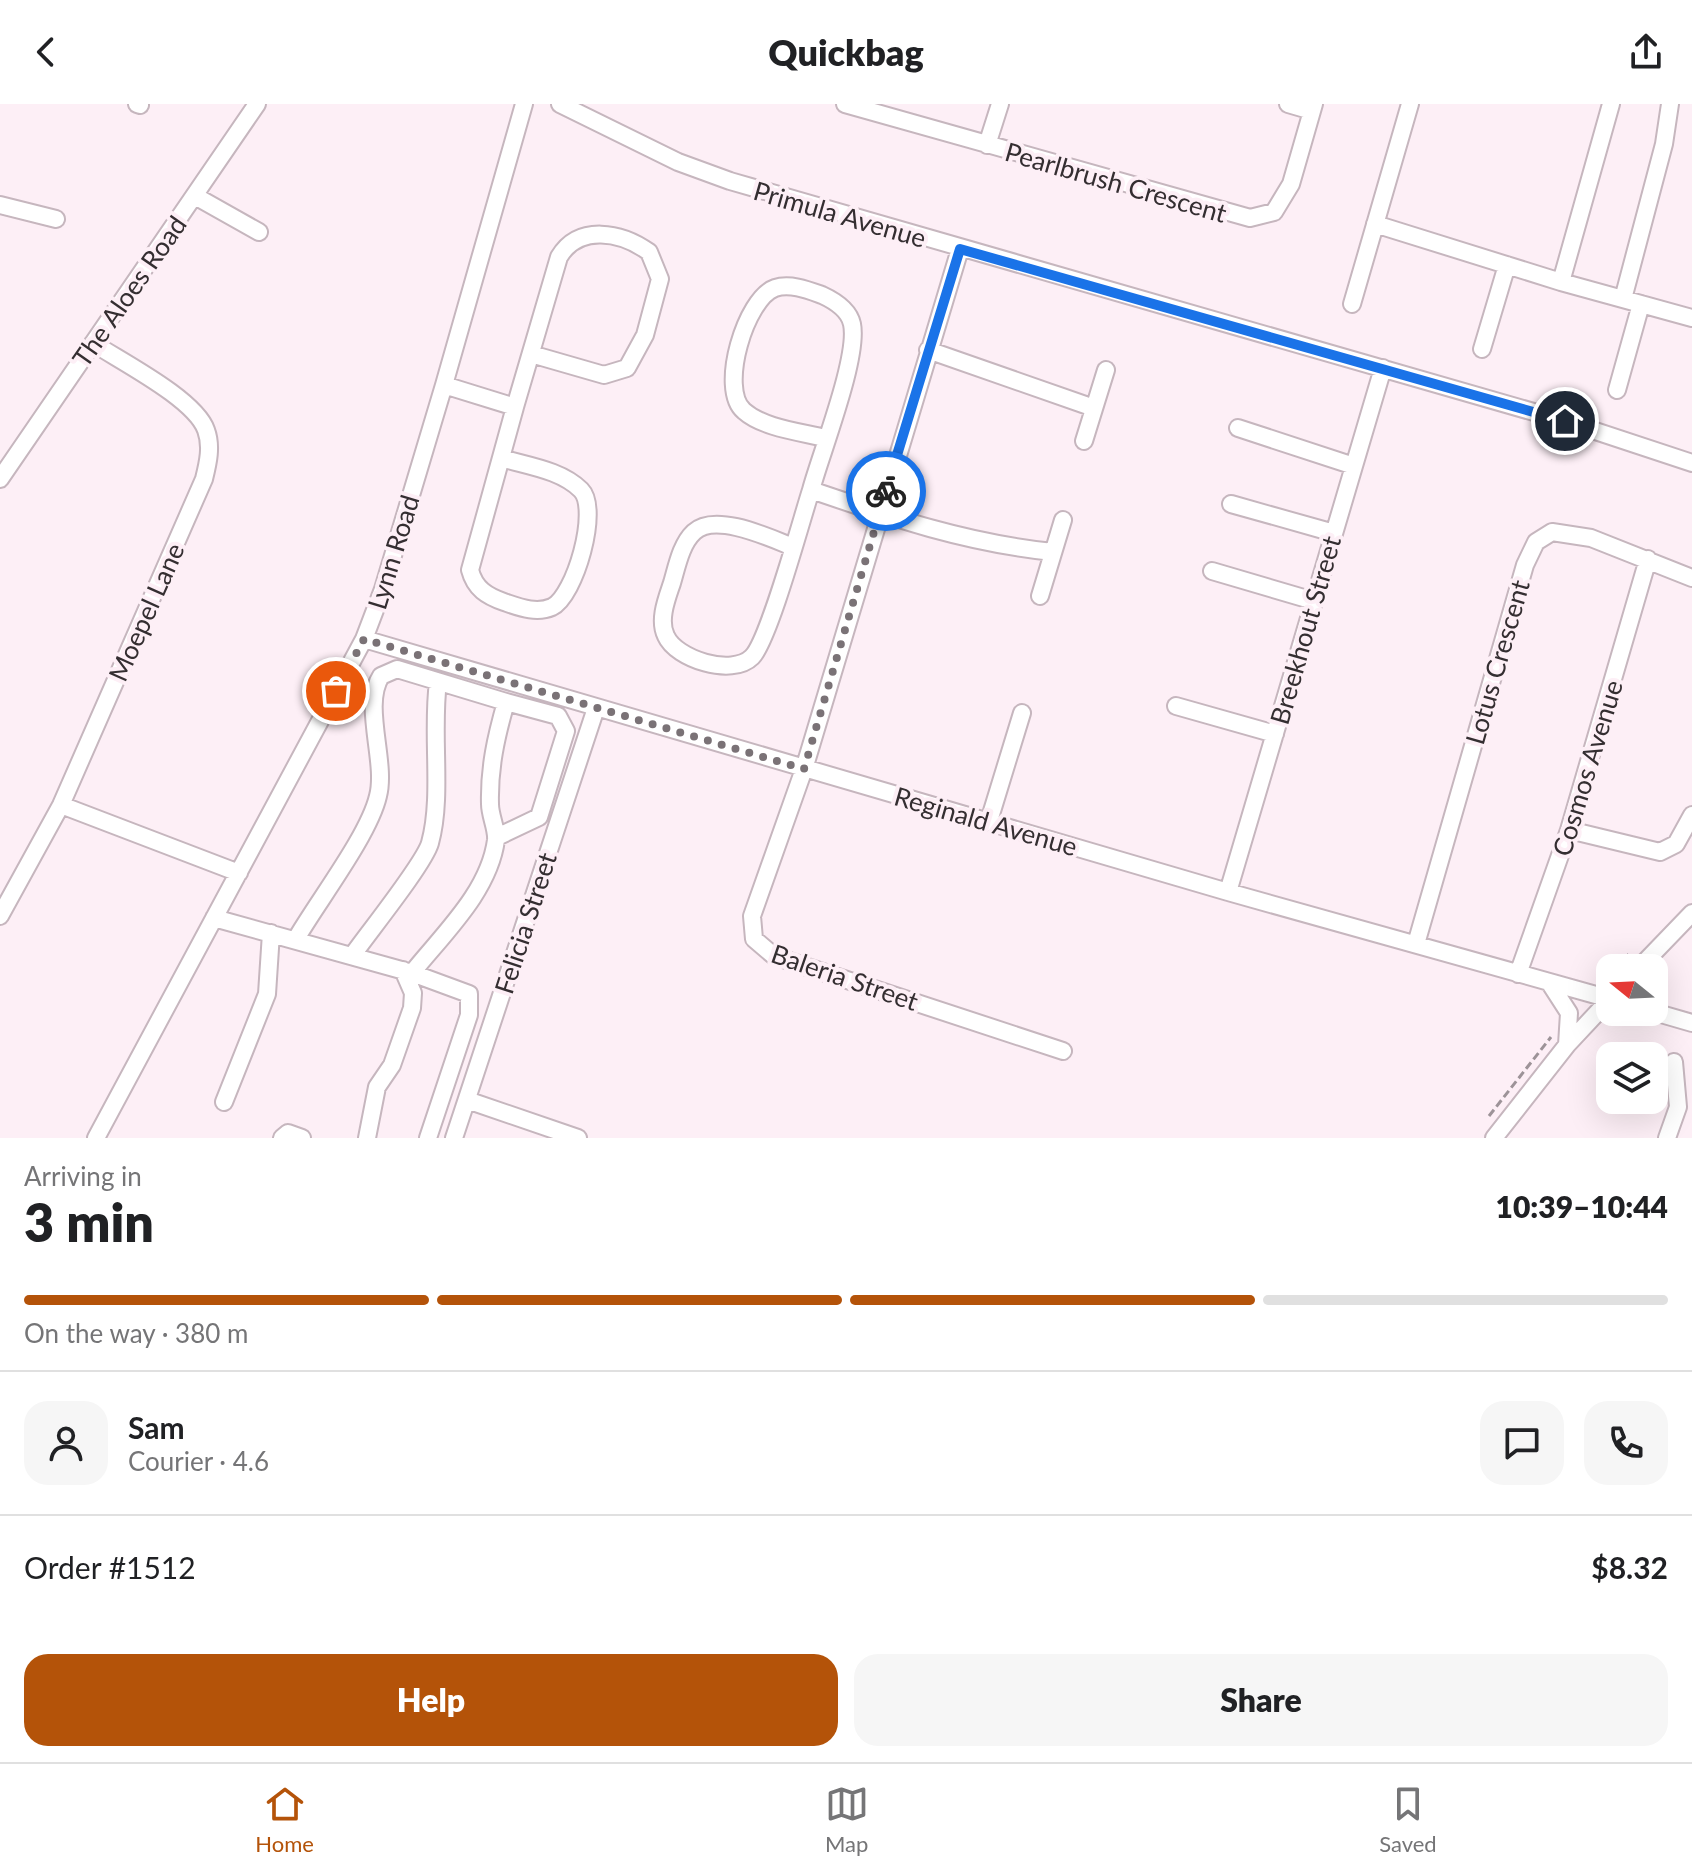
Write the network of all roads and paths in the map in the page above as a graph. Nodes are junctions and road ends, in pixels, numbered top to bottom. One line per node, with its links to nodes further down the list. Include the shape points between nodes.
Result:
1 (257, 104): 12 (street, The Aloes Road)
2 (524, 104): 30 (street, Lynn Road)
3 (560, 104): 17 (street, Primula Avenue, via 678,162 730,181)
4 (845, 104): 11 (street, Pearlbrush Crescent)
5 (1000, 104): 11 (street)
6 (1288, 104): 10 (street)
7 (1410, 104): 15 (street)
8 (1611, 104): 19 (street)
9 (1670, 104): 20 (street)
10 (1313, 108): 11 (street, Pearlbrush Crescent, via 1291,184 1274,212 1262,217 1236,217)
11 (987, 145)
12 (195, 196): 16 (street); 24 (street, The Aloes Road)
13 (0, 205): 14 (street)
14 (56, 219)
15 (1375, 224): 18 (street); 21 (street)
16 (259, 232)
17 (960, 249): 26 (street); 28 (street, Primula Avenue)
18 (1507, 265): 19 (street); 25 (street)
19 (1561, 282): 20 (street)
20 (1623, 299): 22 (street)
21 (1352, 304)
22 (1641, 304): 23 (street); 31 (street)
23 (1692, 318)
24 (93, 343): 40 (street, The Aloes Road); 61 (street, Moepel Lane, via 188,407 206,431 208,462)
25 (1482, 349)
26 (928, 350): 33 (street); 43 (street)
27 (531, 354): 27 (street, via 566,245 580,235 601,235 649,252 660,279 645,335 627,368 604,375); 32 (street)
28 (1383, 368): 38 (street, Primula Avenue); 39 (street, Breekhout Street)
29 (1106, 370): 33 (street)
30 (444, 385): 32 (street); 53 (street, Lynn Road)
31 (1617, 390)
32 (515, 407): 37 (street)
33 (1094, 408): 36 (street)
34 (1238, 428): 39 (street)
35 (825, 438): 35 (street, via 850,356 849,315 830,299 797,287 776,287 753,308 733,374 733,395 750,416); 41 (street)
36 (1084, 441)
37 (501, 458): 37 (street, via 566,479 583,491 589,504 571,587 549,608 531,610 492,598 472,579 471,558)
38 (1689, 459)
39 (1354, 466): 45 (street, Breekhout Street)
40 (0, 478)
41 (811, 490): 43 (street); 46 (street)
42 (1231, 504): 45 (street)
43 (880, 513): 47 (street, via 975,542); 60 (street)
44 (1063, 520): 47 (street)
45 (1334, 533): 52 (street, Breekhout Street)
46 (793, 547): 46 (street, via 753,657 725,665 683,653 668,641 663,619 668,594 694,532 725,525)
47 (1053, 552): 51 (street)
48 (1648, 559): 50 (street, Lotus Crescent); 64 (street, Cosmos Avenue); 73 (street, Lotus Crescent, via 1563,532 1544,536 1530,551)
49 (1212, 571): 52 (street)
50 (1692, 578)
51 (1040, 596)
52 (1314, 601): 59 (street, Breekhout Street)
53 (364, 639): 57 (street, Reginald Avenue); 66 (street, Lynn Road)
54 (438, 682): 55 (street); 72 (street, via 397,669 377,682 379,793 372,817); 75 (street, via 435,818 429,847)
55 (506, 702): 65 (street, via 491,758 490,816); 65 (street, via 558,716 566,731 539,817)
56 (1176, 706): 59 (street)
57 (596, 708): 60 (street, Reginald Avenue); 86 (street, Felicia Street)
58 (1022, 713): 63 (street)
59 (1275, 734): 67 (street, Breekhout Street)
60 (804, 769): 63 (street, Reginald Avenue); 84 (street, Baleria Street, via 752,916 758,945 774,956)
61 (61, 805): 66 (street); 69 (street, Moepel Lane)
62 (1692, 815): 64 (street, via 1676,844 1660,852)
63 (989, 821): 67 (street, Reginald Avenue)
64 (1569, 830): 77 (street, Cosmos Avenue)
65 (497, 837): 76 (street, via 487,870 467,905)
66 (239, 873): 70 (street, Lynn Road)
67 (1228, 892): 73 (street, Reginald Avenue)
68 (1692, 913): 74 (street)
69 (0, 916)
70 (214, 918): 71 (street); 88 (street, Lynn Road)
71 (271, 933): 72 (street); 87 (street, via 267,994)
72 (296, 939): 75 (street)
73 (1416, 944): 77 (street, Reginald Avenue)
74 (1654, 954)
75 (352, 956): 76 (street)
76 (408, 972): 91 (street, via 412,1008 392,1065 377,1087); 92 (street, via 469,994 469,1015)
77 (1518, 974): 78 (street, Reginald Avenue)
78 (1549, 982): 79 (street, Reginald Avenue); 83 (street, via 1569,1013)
79 (1596, 995)
80 (1596, 1014): 83 (street)
81 (1668, 1016): 82 (street)
82 (1692, 1023)
83 (1567, 1045): 95 (street)
84 (1063, 1051)
85 (1674, 1062): 96 (street, via 1678,1107)
86 (467, 1100): 93 (street, Felicia Street); 94 (street)
87 (224, 1102)
88 (96, 1138)
89 (282, 1138): 90 (street, via 288,1133)
90 (302, 1138)
91 (367, 1138)
92 (428, 1138)
93 (454, 1138)
94 (578, 1138)
95 (1494, 1138)
96 (1667, 1138)

